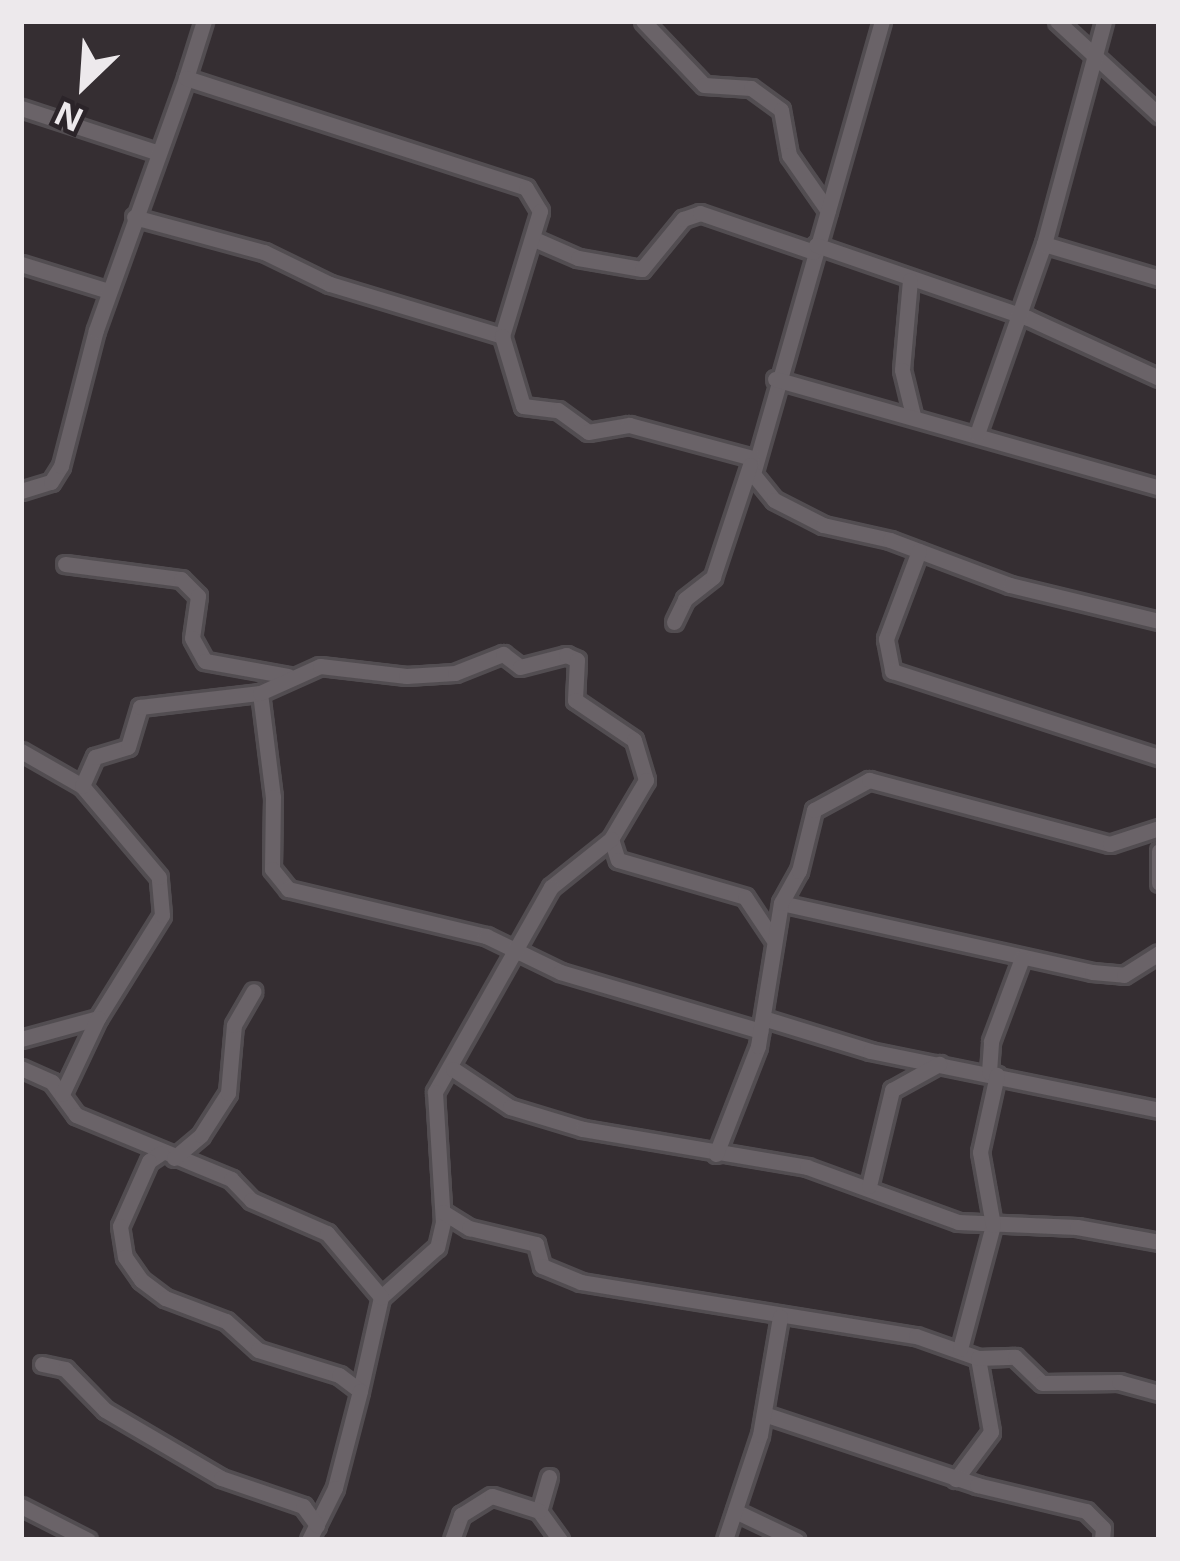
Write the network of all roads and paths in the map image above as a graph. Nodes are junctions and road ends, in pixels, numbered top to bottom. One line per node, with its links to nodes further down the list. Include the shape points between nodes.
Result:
1 (204, 21): 7 (street)
2 (643, 21): 11 (street, via 704,86 751,88 781,110 790,155)
3 (882, 21): 11 (street)
4 (1057, 21): 6 (street)
5 (1105, 21): 6 (street)
6 (1091, 59): 9 (street); 14 (street)
7 (186, 78): 10 (street); 13 (street, via 526,188 540,211)
8 (21, 108): 10 (street)
9 (1159, 116)
10 (156, 152): 12 (street)
11 (828, 211): 15 (street)
12 (134, 217): 19 (street); 21 (street, via 264,252 330,284)
13 (534, 239): 15 (street, via 578,258 642,269 683,219 700,213); 21 (street)
14 (1044, 244): 17 (street); 20 (street)
15 (815, 249): 18 (street); 23 (street)
16 (21, 264): 19 (street)
17 (1159, 278)
18 (910, 280): 20 (street); 24 (street, via 902,370)
19 (109, 291): 28 (street, via 61,466 51,482)
20 (1019, 315): 22 (street); 25 (street)
21 (502, 336): 26 (street, via 523,406 558,410 588,432 629,425)
22 (1159, 378)
23 (775, 379): 24 (street); 26 (street)
24 (913, 415): 25 (street)
25 (977, 434): 27 (street, via 1111,481)
26 (751, 462): 29 (street, via 774,500 794,511); 32 (street, via 713,577)
27 (1159, 488)
28 (21, 491)
29 (919, 551): 31 (street, via 1010,585); 36 (street, via 886,639 892,671)
30 (65, 564): 33 (street, via 181,579 198,596 192,638 205,661)
31 (1159, 621)
32 (674, 622)
33 (288, 676): 34 (street); 39 (street, via 320,666 455,673 503,654 520,667 566,655 577,660 575,700 634,740 642,760 640,797)
34 (260, 693): 37 (street, via 140,707 128,747 95,757); 44 (street, via 275,880 304,897 354,901 383,917 454,928)
35 (21, 751): 37 (street)
36 (1159, 758)
37 (82, 786): 48 (street, via 164,891 151,938)
38 (1159, 828): 42 (street, via 1110,844 869,780 814,810 799,871)
39 (611, 839): 43 (street, via 618,860 746,898); 44 (street, via 551,887)
40 (1159, 851): 41 (street)
41 (1159, 883)
42 (781, 903): 43 (street); 46 (street)
43 (773, 939): 49 (street)
44 (518, 950): 49 (street, via 560,973); 53 (street)
45 (1159, 952): 46 (street, via 1124,975)
46 (1022, 958): 54 (street, via 991,1041)
47 (254, 991): 58 (street, via 234,1025 229,1093)
48 (98, 1018): 50 (street); 55 (street)
49 (762, 1025): 51 (street); 57 (street)
50 (21, 1040)
51 (940, 1064): 54 (street); 59 (street, via 892,1090)
52 (21, 1067): 55 (street)
53 (453, 1069): 57 (street, via 510,1107 631,1141); 60 (street, via 431,1112)
54 (993, 1074): 56 (street); 61 (street, via 980,1151)
55 (62, 1094): 58 (street, via 76,1115)
56 (1159, 1110)
57 (716, 1154): 59 (street, via 754,1155)
58 (168, 1156): 63 (street, via 231,1179 251,1200 327,1233); 68 (street, via 149,1161 120,1226 125,1257 141,1280 226,1321 258,1350 339,1375)
59 (869, 1186): 61 (street, via 919,1211)
60 (442, 1212): 63 (street, via 428,1259); 64 (street, via 469,1228 536,1244 542,1266 581,1282)
61 (993, 1225): 62 (street, via 1077,1227); 65 (street)
62 (1159, 1242)
63 (381, 1297): 68 (street)
64 (780, 1317): 65 (street); 70 (street)
65 (960, 1349): 66 (street)
66 (978, 1358): 69 (street, via 1015,1357 1042,1383 1119,1382); 72 (street, via 992,1432)
67 (42, 1364): 76 (street, via 65,1369 105,1410 221,1478 303,1506)
68 (360, 1391): 76 (street, via 359,1414)
69 (1159, 1393)
70 (764, 1414): 72 (street); 75 (street)
71 (549, 1478): 74 (street)
72 (956, 1479): 82 (street, via 1086,1511 1103,1528)
73 (21, 1506): 77 (street)
74 (538, 1511): 78 (street, via 492,1496 461,1515); 79 (street)
75 (734, 1511): 80 (street); 81 (street)
76 (313, 1532)
77 (88, 1540)
78 (452, 1540)
79 (560, 1540)
80 (725, 1540)
81 (796, 1540)
82 (1102, 1540)

